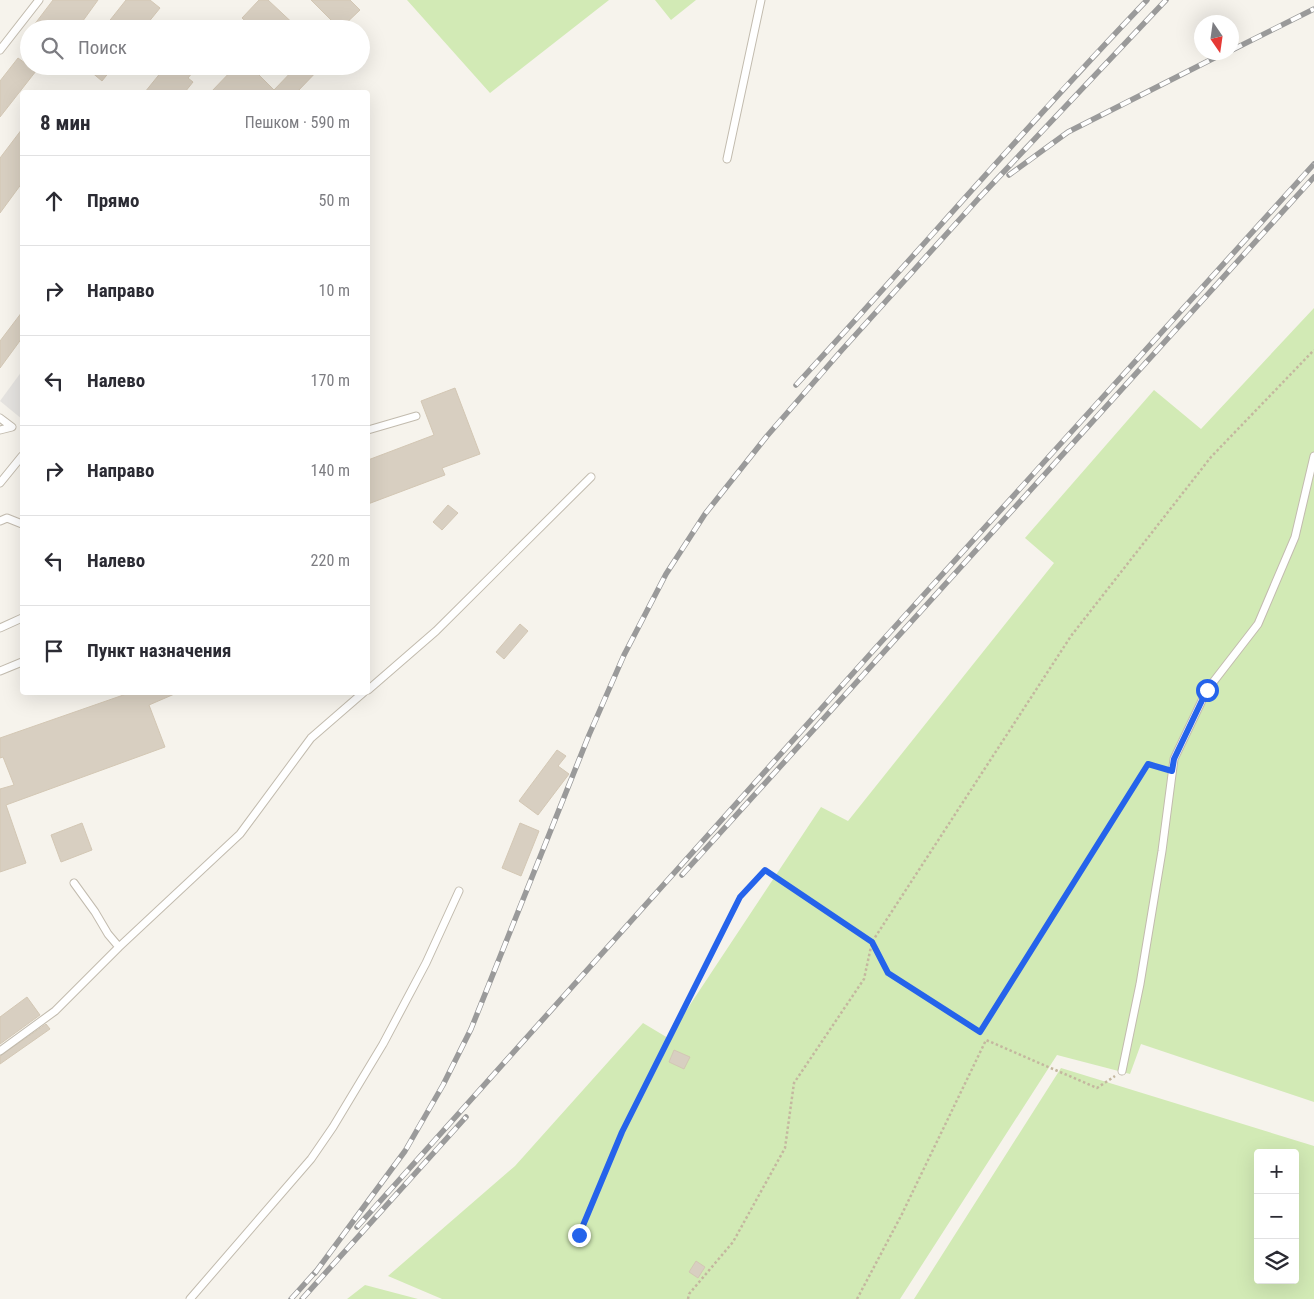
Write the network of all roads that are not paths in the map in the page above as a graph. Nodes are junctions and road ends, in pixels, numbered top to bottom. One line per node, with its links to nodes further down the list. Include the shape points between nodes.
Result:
1 (39, 0): 3 (lane)
2 (761, 0): 6 (lane)
3 (23, 20)
4 (20, 24): 5 (lane)
5 (0, 50)
6 (727, 159)
7 (416, 416): 9 (lane)
8 (0, 418): 10 (lane, via 12,427)
9 (370, 429)
10 (0, 430)
11 (1314, 456): 27 (lane, via 1295,537 1258,624 1207,690 1174,759 1140,984)
12 (20, 458): 14 (lane)
13 (592, 478): 21 (lane, via 436,631)
14 (0, 483)
15 (0, 521): 16 (lane, via 6,518)
16 (20, 523)
17 (20, 619): 18 (lane)
18 (0, 628)
19 (20, 663): 20 (lane)
20 (0, 671)
21 (370, 688)
22 (361, 695): 25 (lane, via 311,738 240,834)
23 (74, 883): 25 (lane)
24 (459, 890): 28 (lane, via 426,963 383,1044 312,1159)
25 (119, 947): 26 (lane, via 55,1011)
26 (0, 1051)
27 (1122, 1072)
28 (190, 1299)

